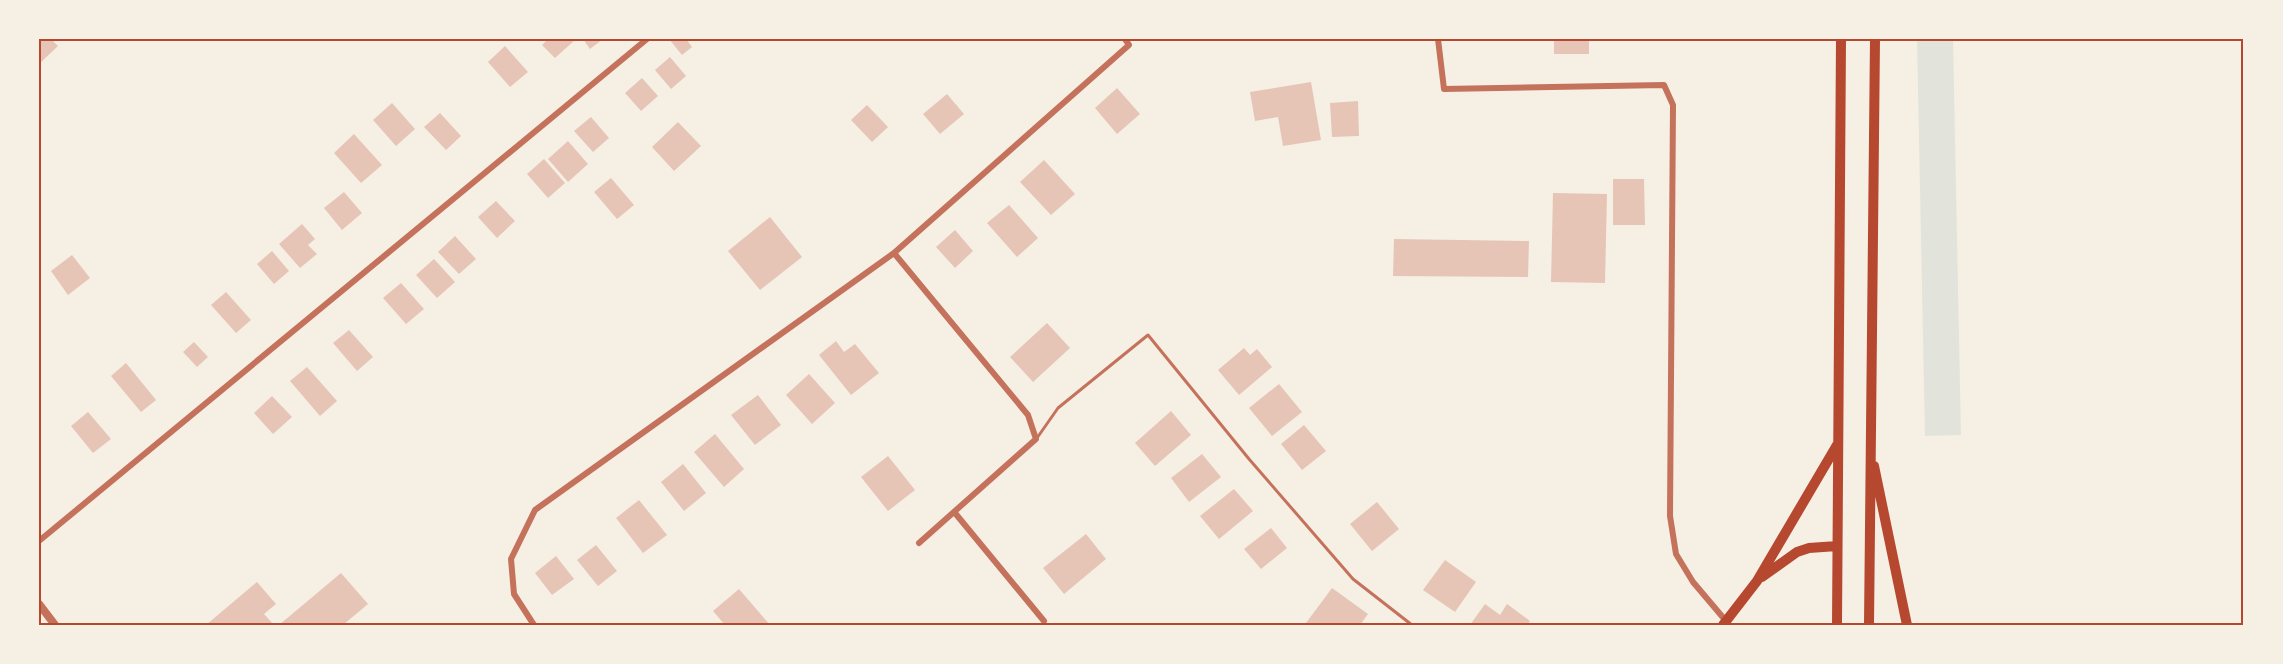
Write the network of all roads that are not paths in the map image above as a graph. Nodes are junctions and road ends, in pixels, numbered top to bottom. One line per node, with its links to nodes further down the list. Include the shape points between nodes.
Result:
1 (647, 39): 11 (street)
2 (1125, 39): 6 (street, via 1129,45)
3 (1438, 39): 17 (street, via 1444,88 1664,85 1673,105 1670,516 1676,554)
4 (1841, 39): 9 (main road)
5 (1875, 39): 8 (main road)
6 (894, 253): 7 (street, via 1028,415); 19 (street, via 535,510 511,559 514,594)
7 (1036, 439): 10 (street); 20 (lane, via 1058,408 1148,335 1353,579)
8 (1869, 442): 22 (main road); 23 (main road)
9 (1837, 444): 13 (main road); 14 (main road)
10 (955, 513): 12 (street); 16 (street)
11 (39, 541)
12 (919, 543)
13 (1837, 546): 14 (main road, via 1797,552); 21 (main road)
14 (1757, 581): 17 (main road)
15 (39, 604): 18 (street)
16 (1044, 621)
17 (1725, 623)
18 (55, 625)
19 (534, 625)
20 (1412, 625)
21 (1837, 625)
22 (1869, 625)
23 (1906, 625)

